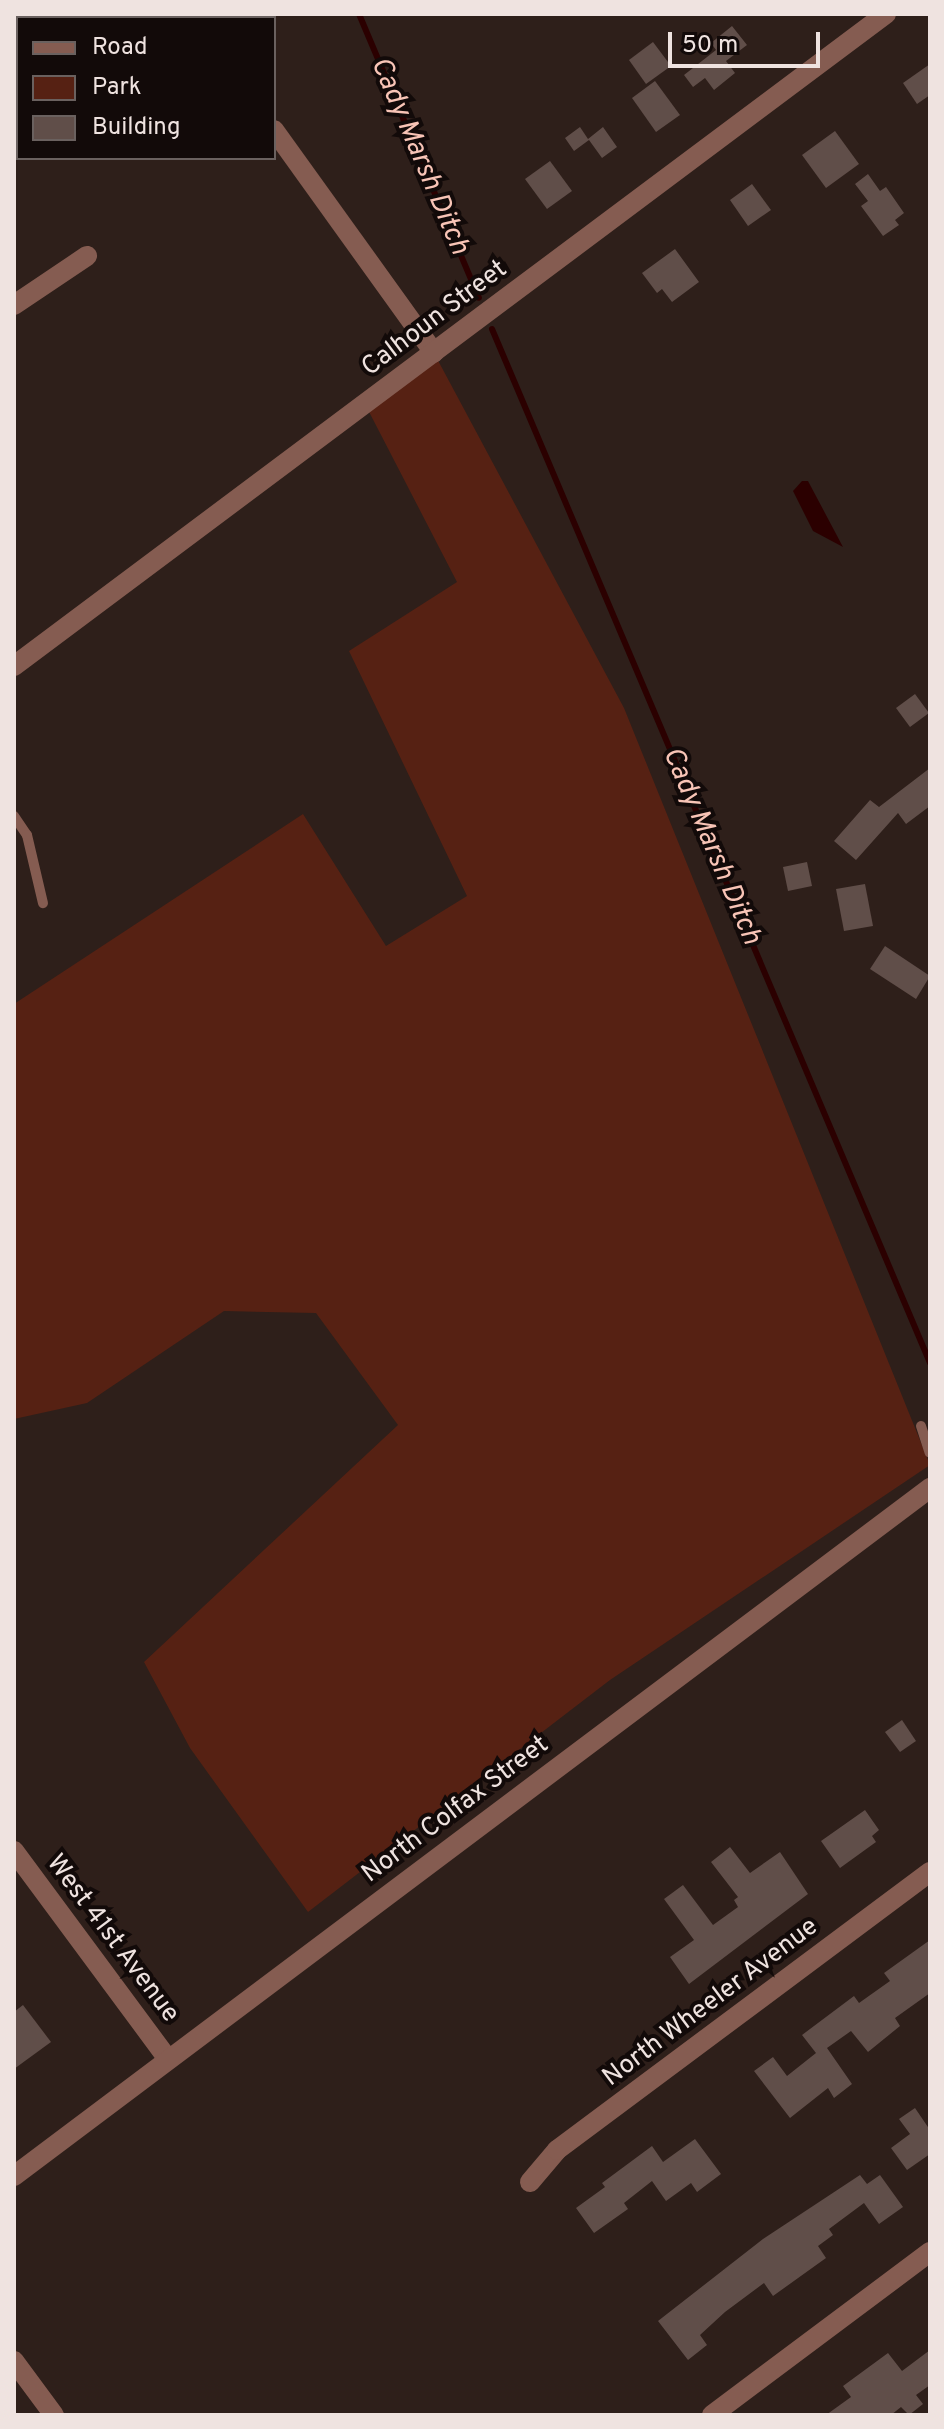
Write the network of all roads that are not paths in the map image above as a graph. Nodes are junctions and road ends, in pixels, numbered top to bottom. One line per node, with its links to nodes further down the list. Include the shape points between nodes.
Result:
1 (886, 14): 5 (street, Calhoun Street)
2 (276, 133): 5 (street)
3 (87, 256): 4 (street)
4 (14, 305)
5 (434, 353): 6 (street, Calhoun Street)
6 (14, 666)
7 (14, 816): 8 (lane, via 27,835)
8 (43, 903)
9 (921, 1426): 10 (lane)
10 (930, 1453)
11 (923, 1493): 14 (street, North Colfax Street)
12 (14, 1851): 14 (street, West 41st Avenue)
13 (930, 1872): 16 (street, North Wheeler Avenue, via 557,2150)
14 (168, 2059): 15 (street, North Colfax Street)
15 (14, 2176)
16 (530, 2182)
17 (930, 2252): 20 (street)
18 (14, 2361): 19 (street)
19 (54, 2415)
20 (712, 2415)

